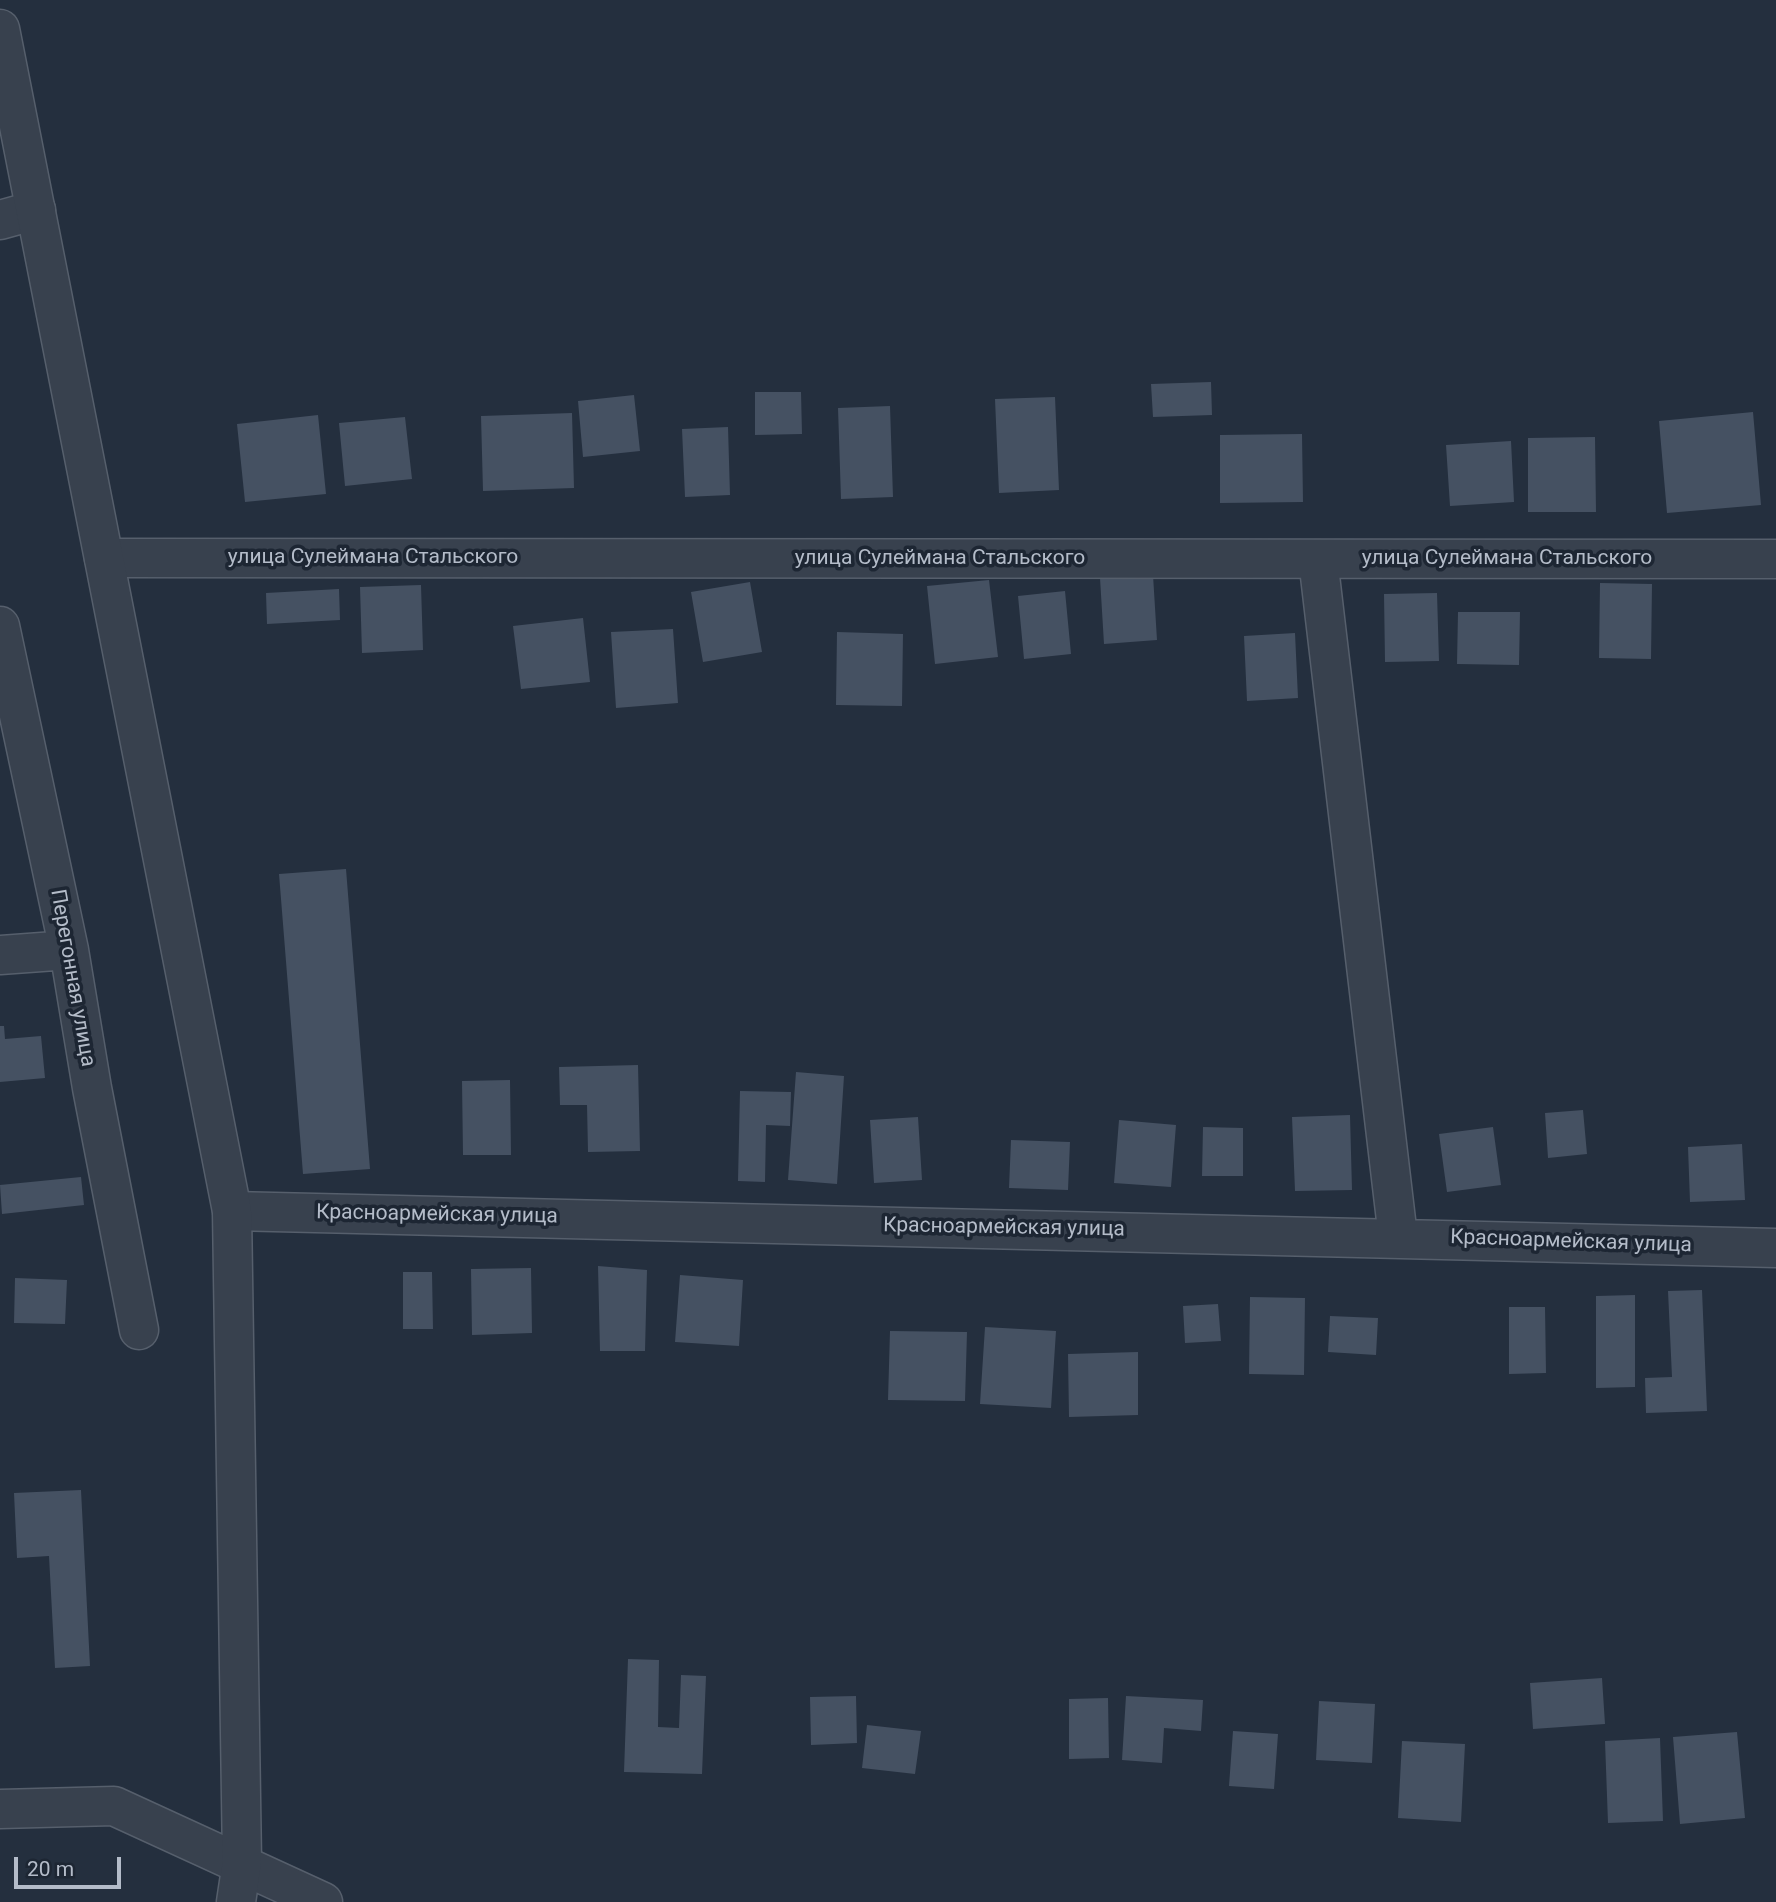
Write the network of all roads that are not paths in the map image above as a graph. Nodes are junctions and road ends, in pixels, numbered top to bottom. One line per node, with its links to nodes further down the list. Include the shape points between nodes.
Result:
1 (0, 29): 2 (street)
2 (18, 215): 3 (street)
3 (104, 558): 4 (street, улица Сулеймана Стальского); 9 (street)
4 (1318, 559): 5 (street, улица Сулеймана Стальского); 10 (street)
5 (1776, 559)
6 (0, 626): 7 (street, Перегонная улица)
7 (69, 950): 8 (street); 12 (street, Перегонная улица)
8 (0, 955)
9 (232, 1211): 10 (street, Красноармейская улица); 14 (street)
10 (1398, 1237): 11 (street, Красноармейская улица)
11 (1776, 1248)
12 (139, 1330)
13 (0, 1809): 14 (street, via 114,1806)
14 (242, 1862): 15 (street); 16 (street)
15 (236, 1902)
16 (323, 1902)

